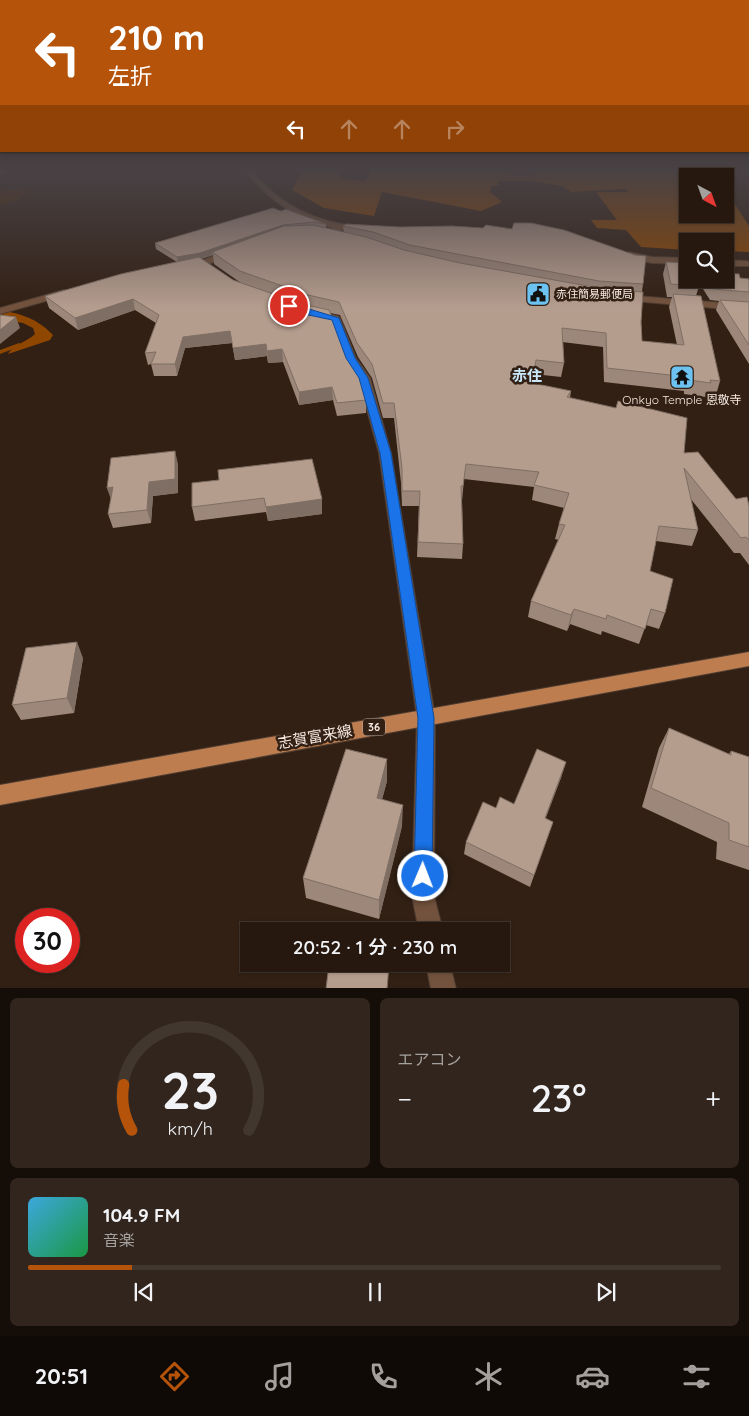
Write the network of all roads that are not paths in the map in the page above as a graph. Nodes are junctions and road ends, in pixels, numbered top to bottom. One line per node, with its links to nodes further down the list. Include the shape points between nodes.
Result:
1 (302, 216): 2 (street)
2 (340, 228): 3 (street); 4 (street, via 324,234)
3 (372, 230)
4 (340, 239)
5 (242, 249): 8 (street)
6 (618, 253): 7 (street, via 652,260)
7 (679, 261)
8 (203, 262): 11 (street); 12 (street)
9 (734, 263): 10 (street)
10 (747, 264)
11 (175, 268)
12 (217, 272)
13 (70, 292): 17 (street)
14 (616, 297): 15 (street)
15 (749, 308)
16 (298, 309): 19 (street, via 335,318 351,358 364,378 385,453)
17 (0, 311)
18 (749, 659): 19 (main road, 志賀富来線 / 36)
19 (426, 718): 20 (main road, 志賀富来線 / 36); 21 (street, via 422,896)
20 (0, 795)
21 (428, 922)
22 (440, 972): 23 (street)
23 (444, 988)

